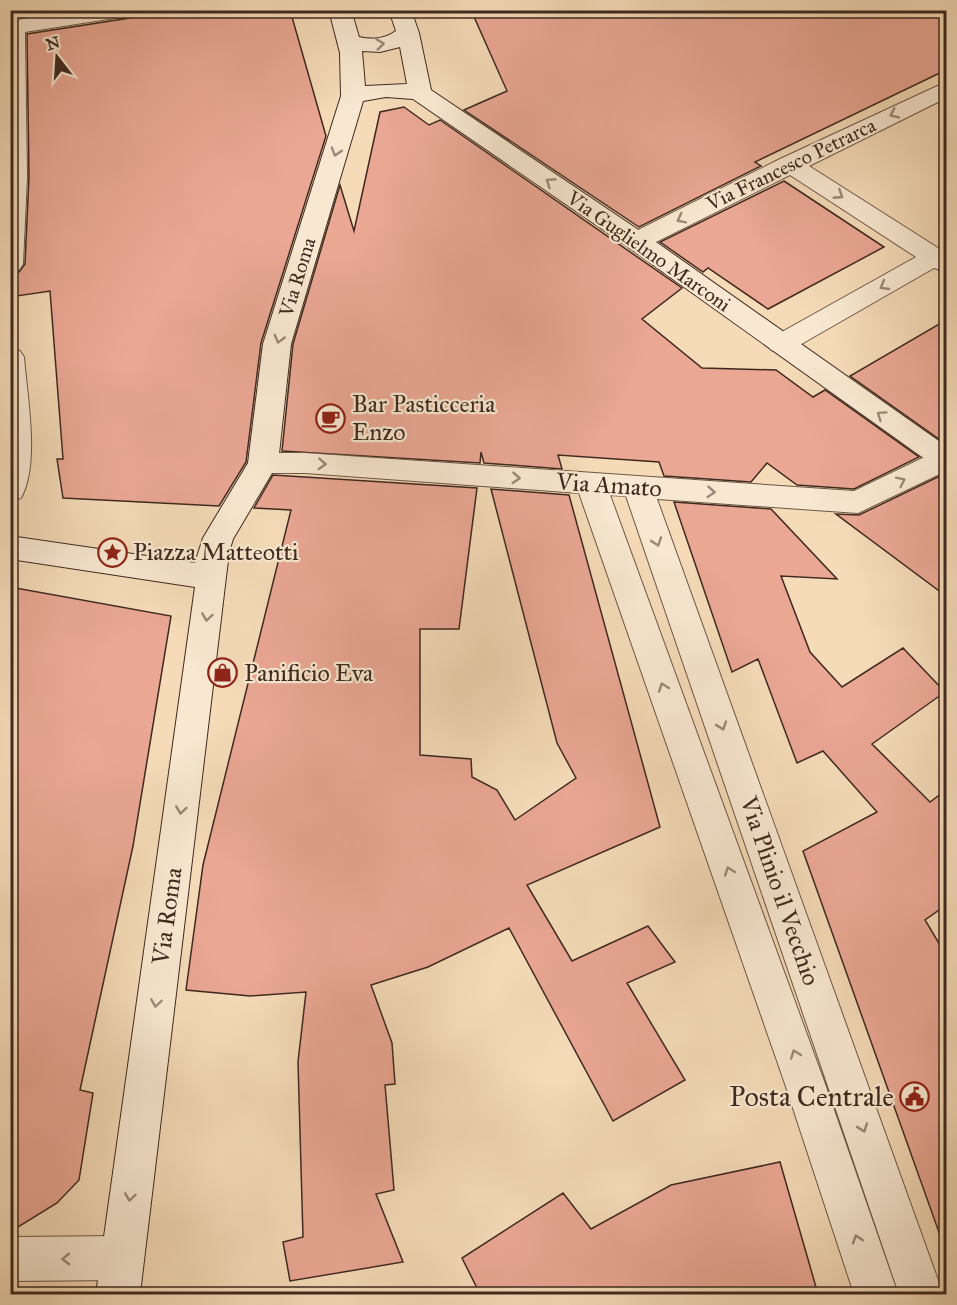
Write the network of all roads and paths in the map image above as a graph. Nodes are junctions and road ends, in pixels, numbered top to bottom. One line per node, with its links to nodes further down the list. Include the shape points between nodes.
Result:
1 (128, 10): 4 (street)
2 (340, 10): 6 (street, Via Roma)
3 (400, 10): 5 (street)
4 (13, 22): 13 (street, via 15,177)
5 (408, 33): 6 (street, one-way to 5, via 370,46 394,43); 8 (street)
6 (350, 40): 9 (street, Via Roma)
7 (946, 89): 10 (street, Via Francesco Petrarca, one-way to 10)
8 (420, 93): 9 (street, via 402,89); 11 (street, Via Guglielmo Marconi, one-way to 8)
9 (353, 96): 17 (street, Via Roma, one-way to 17, via 277,344)
10 (789, 164): 11 (street, Via Francesco Petrarca, one-way to 11); 12 (street, one-way to 12)
11 (637, 241): 14 (street, Via Guglielmo Marconi)
12 (941, 260): 14 (street, one-way to 14)
13 (10, 264)
14 (781, 344): 16 (street, Via Guglielmo Marconi, one-way to 14)
15 (10, 357): 20 (street, via 16,451)
16 (946, 459): 19 (street, Via Amato, one-way to 16, via 858,501)
17 (263, 463): 18 (street, Via Amato, one-way to 18); 21 (street, Via Roma)
18 (591, 484): 19 (street, Via Amato); 25 (street, one-way to 18, via 804,1080)
19 (638, 487): 26 (street, Via Plinio il Vecchio, one-way to 26)
20 (10, 490)
21 (218, 538): 22 (street, Via Roma, via 206,577); 24 (street, Via Roma, one-way to 24)
22 (10, 547)
23 (10, 1259): 24 (street, one-way to 23)
24 (120, 1276)
25 (876, 1294)
26 (921, 1294)

